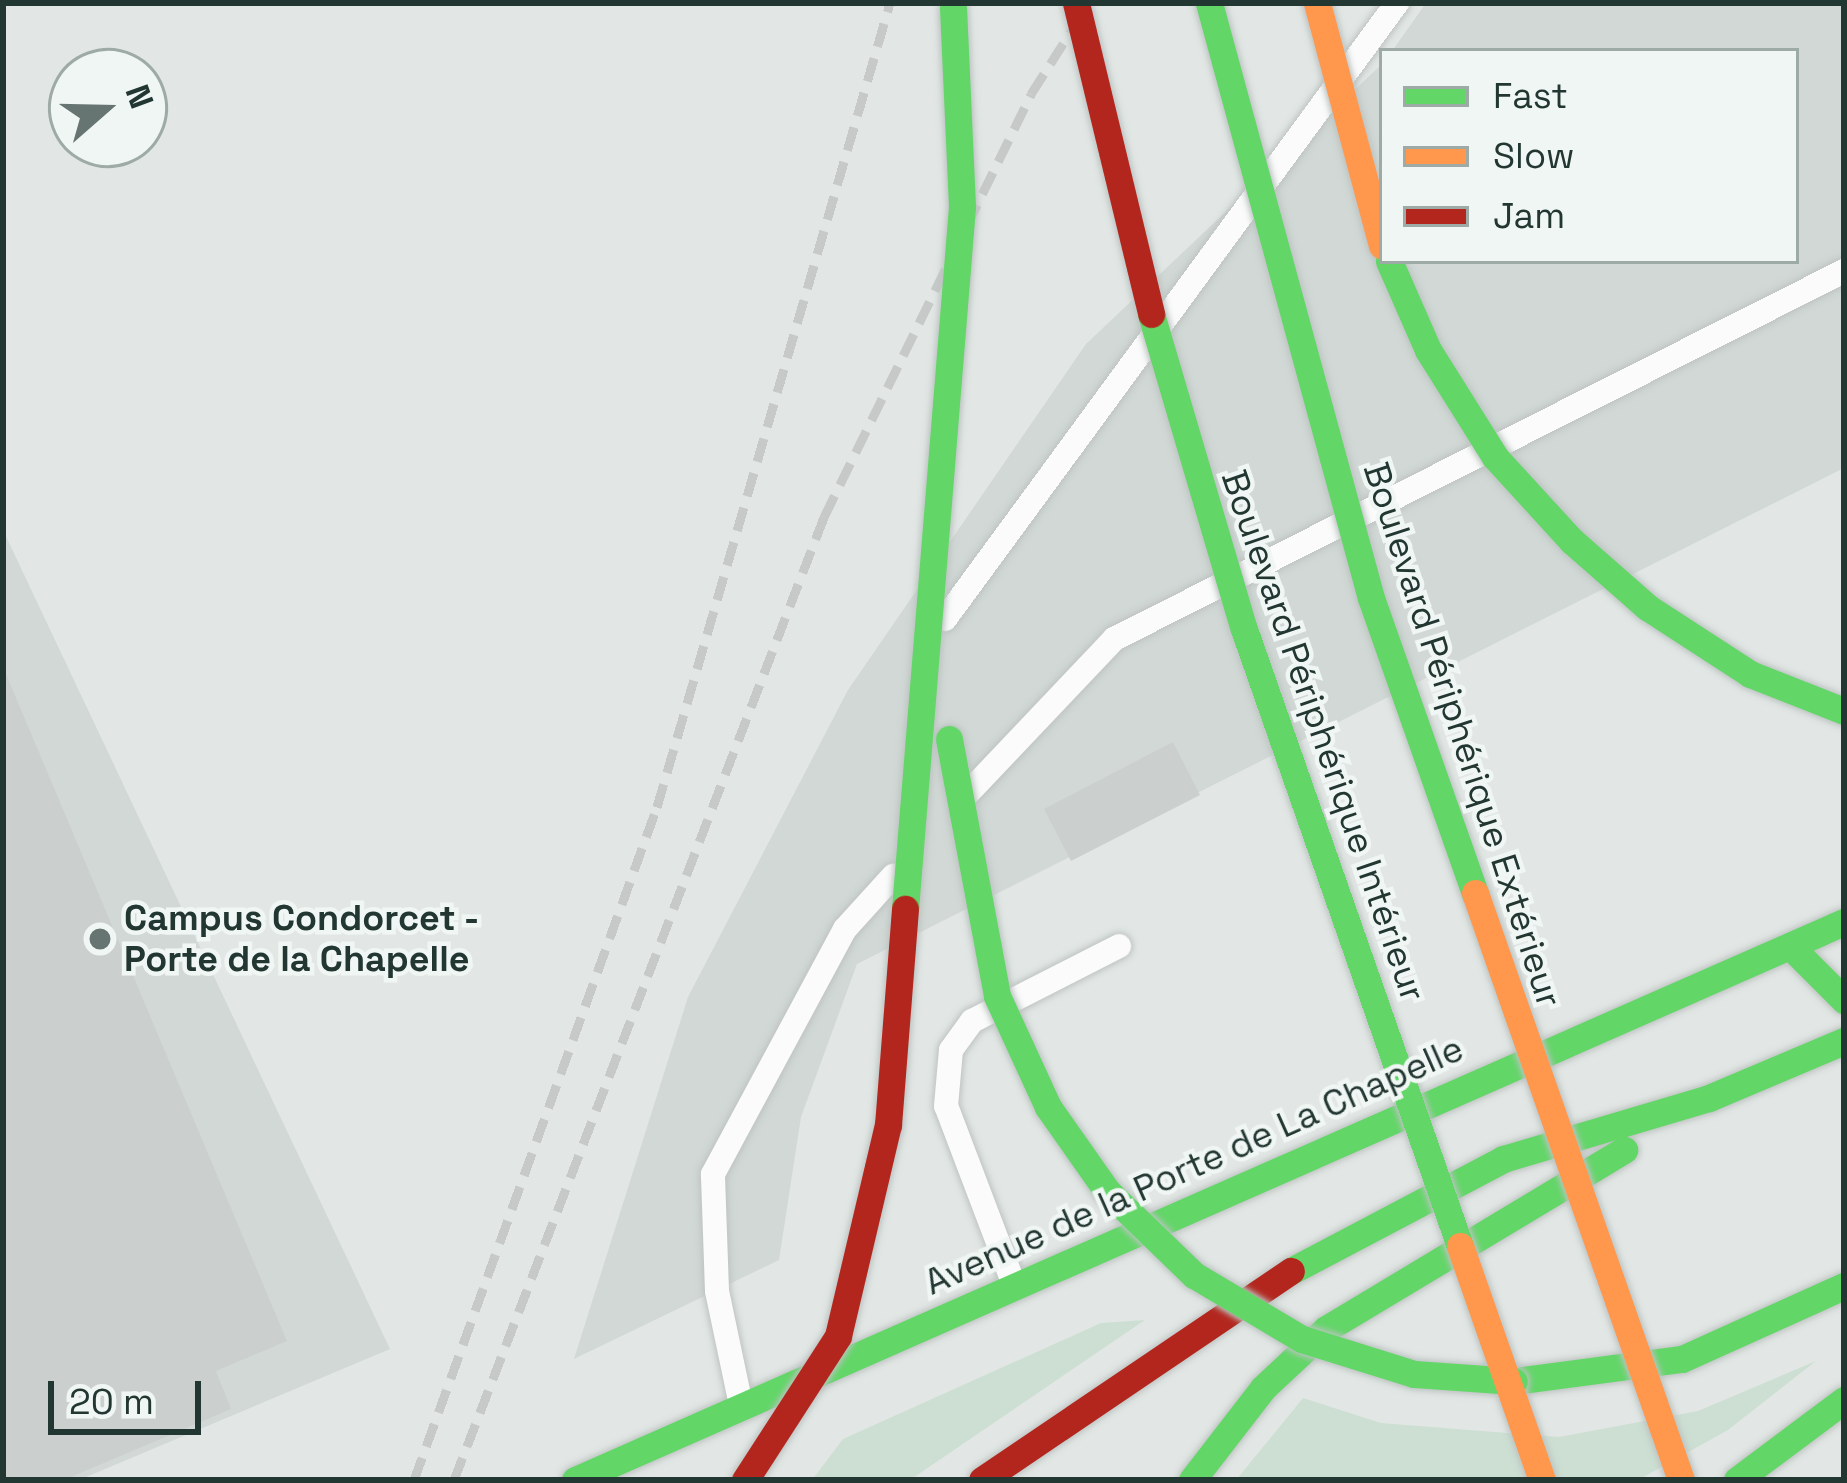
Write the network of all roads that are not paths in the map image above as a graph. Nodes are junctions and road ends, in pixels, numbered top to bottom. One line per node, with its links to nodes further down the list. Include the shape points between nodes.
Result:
1 (953, 3): 9 (main road, bridge, via 962,206)
2 (1076, 3): 26 (main road, Boulevard Périphérique Intérieur, bridge, via 1161,357 1244,629)
3 (1209, 3): 27 (main road, Boulevard Périphérique Extérieur, bridge, via 1371,598)
4 (1317, 3): 6 (main road, bridge)
5 (1397, 3): 11 (lane, via 905,674 895,734)
6 (1379, 233)
7 (1390, 264): 10 (main road, bridge, via 1427,350 1495,457 1572,541 1647,607 1750,674)
8 (1844, 271): 11 (lane, via 1114,639)
9 (934, 640): 19 (main road, bridge, via 982,948 1030,1075 1095,1176 1195,1275 1302,1340 1414,1374 1514,1381 1682,1359); 23 (main road, bridge, via 870,1228 821,1372)
10 (1844, 711)
11 (957, 805): 21 (lane, via 845,929 713,1174 717,1291)
12 (1839, 935): 14 (main road, Avenue de la Porte de La Chapelle)
13 (1119, 946): 18 (lane, via 972,1021 951,1050 946,1106)
14 (1792, 948): 15 (main road); 18 (main road, Avenue de la Porte de La Chapelle)
15 (1844, 1000)
16 (1844, 1041): 17 (main road)
17 (1709, 1098): 24 (main road, via 1502,1160 1334,1242); 25 (main road, via 1326,1329 1263,1388)
18 (1013, 1284): 21 (main road, Avenue de la Porte de La Chapelle)
19 (1844, 1286)
20 (1844, 1400): 28 (main road)
21 (741, 1407): 22 (main road, Avenue de la Porte de La Chapelle)
22 (575, 1480)
23 (745, 1480)
24 (982, 1480)
25 (1192, 1480)
26 (1542, 1480)
27 (1681, 1480)
28 (1736, 1480)

